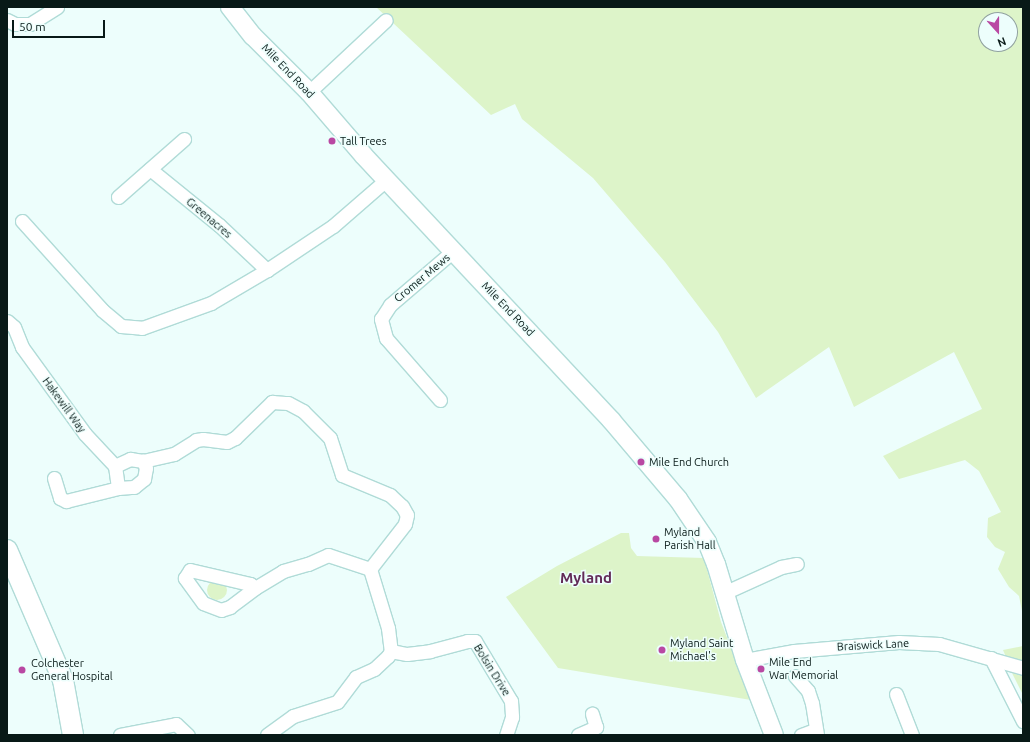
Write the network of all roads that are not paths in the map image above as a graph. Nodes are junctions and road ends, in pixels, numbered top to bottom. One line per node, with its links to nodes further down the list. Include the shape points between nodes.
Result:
1 (57, 7): 3 (street, via 30,24 15,24)
2 (230, 7): 5 (street, Mile End Road, via 253,36)
3 (7, 20)
4 (386, 20): 5 (street)
5 (309, 92): 8 (street, Mile End Road)
6 (184, 139): 7 (street)
7 (150, 169): 9 (street); 12 (street, Greenacres, via 219,225)
8 (386, 180): 11 (street, Mile End Road); 12 (street, via 334,226)
9 (118, 197)
10 (22, 221): 12 (street, via 102,310 121,326 142,328 167,321 211,303)
11 (453, 251): 14 (street, Cromer Mews, via 390,305 381,319 386,338); 23 (street, Mile End Road, via 538,340 658,473 707,542)
12 (267, 270)
13 (7, 321): 16 (street, Hakewill Way, via 14,327 22,347 85,434)
14 (440, 400)
15 (143, 461): 16 (street, via 130,459); 18 (street, via 146,468 144,479 134,487); 21 (street, via 174,454 196,440 227,442 272,402 288,403 303,411 330,438 342,475 390,495 402,506 406,515 405,524)
16 (115, 466): 18 (street)
17 (54, 478): 18 (street, via 60,498 66,501)
18 (118, 488)
19 (7, 550): 34 (main road, via 63,680)
20 (797, 564): 23 (street, via 781,567)
21 (370, 569): 22 (street, via 328,555 283,571); 24 (street, via 388,628)
22 (255, 588): 22 (street, via 250,584 190,570 185,578 203,602 221,610 230,607)
23 (726, 592): 26 (street, Mile End Road)
24 (391, 651): 37 (street, via 374,669 356,677 337,702 293,716); 38 (street, Bolsin Drive, via 407,654 430,651 467,640 475,641 511,701 512,717)
25 (991, 658): 26 (street, Braiswick Lane, via 939,644 899,642 794,651); 27 (street, Braiswick Lane); 31 (street)
26 (745, 660): 40 (street, Mile End Road)
27 (1023, 668)
28 (795, 676): 33 (street, via 808,691)
29 (896, 694): 42 (street)
30 (592, 714): 32 (street)
31 (1023, 721)
32 (597, 731): 39 (street)
33 (816, 732): 41 (street)
34 (73, 735)
35 (120, 735): 36 (street, via 176,724)
36 (188, 735)
37 (267, 735)
38 (506, 735)
39 (578, 735)
40 (774, 735)
41 (801, 735)
42 (912, 735)

